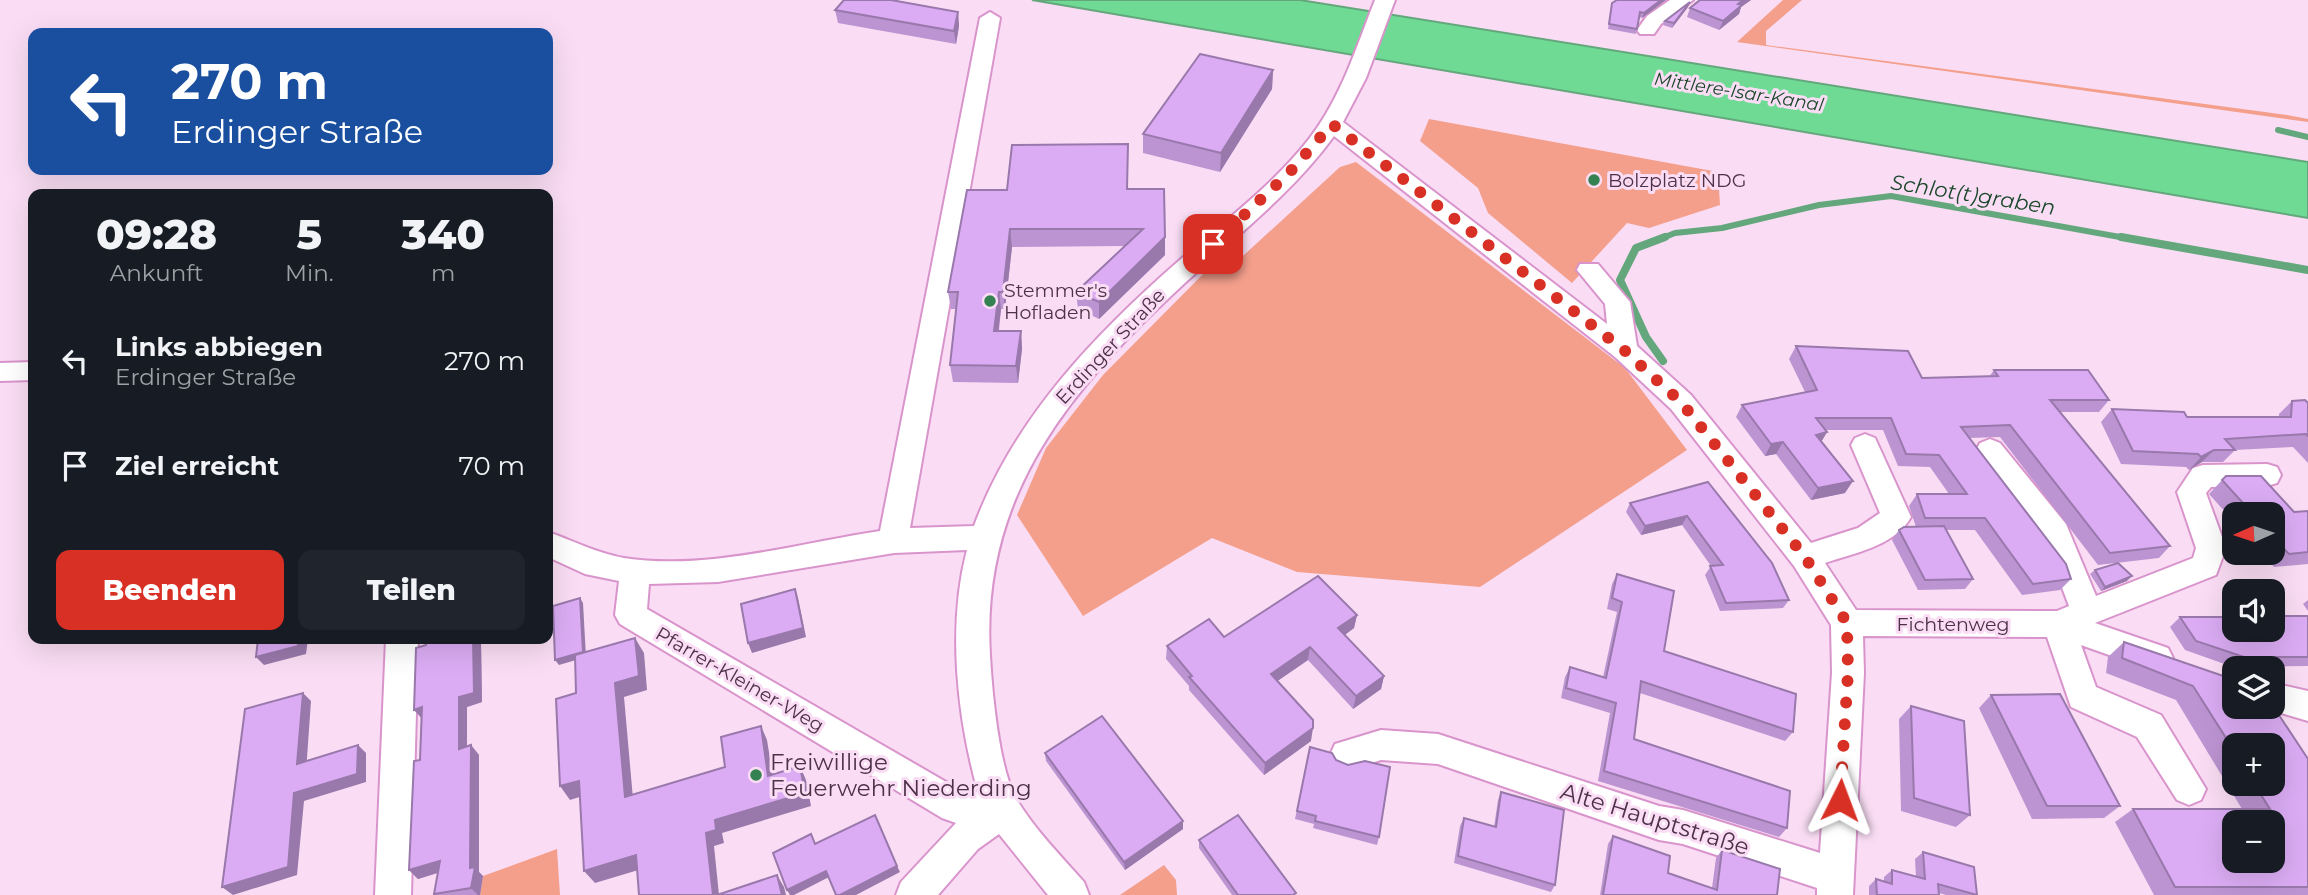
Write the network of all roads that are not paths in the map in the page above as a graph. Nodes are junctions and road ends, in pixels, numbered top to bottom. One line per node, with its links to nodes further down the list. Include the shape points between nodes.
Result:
1 (1385, 0): 5 (street, Erdinger Straße)
2 (1683, 0): 4 (street)
3 (990, 18): 14 (street)
4 (1647, 30)
5 (1332, 124): 7 (street); 13 (street, Erdinger Straße, via 1289,173 1155,296 1055,403 1011,474)
6 (1589, 270): 7 (street, via 1617,302)
7 (1624, 350): 16 (street, via 1681,402)
8 (28, 371): 9 (street)
9 (0, 372)
10 (1865, 445): 16 (street, via 1896,517 1868,537)
11 (1990, 450): 18 (street, via 2056,532)
12 (2267, 475): 18 (street, Fichtenweg, via 2203,476 2191,492 2211,548 2205,566)
13 (985, 537): 14 (street); 25 (street, Erdinger Straße, via 975,610 974,678)
14 (893, 541): 17 (street, via 688,573)
15 (553, 547): 17 (street, via 564,555)
16 (1805, 557): 19 (street)
17 (635, 570): 25 (street, Pfarrer-Kleiner-Weg, via 631,615 954,806)
18 (2089, 612): 20 (street, Fichtenweg)
19 (1847, 623): 20 (street, Fichtenweg); 26 (street, Alte Hauptstraße)
20 (2058, 624): 22 (street, Fichtenweg); 24 (street, via 2083,697 2149,726)
21 (402, 644): 27 (street)
22 (2184, 667)
23 (1347, 755): 26 (street, Alte Hauptstraße, via 1381,745 1438,749 1683,827)
24 (2189, 789)
25 (1003, 810): 28 (street, via 965,837); 29 (street, Erdinger Straße)
26 (1836, 885)
27 (393, 895)
28 (914, 895)
29 (1071, 895)

